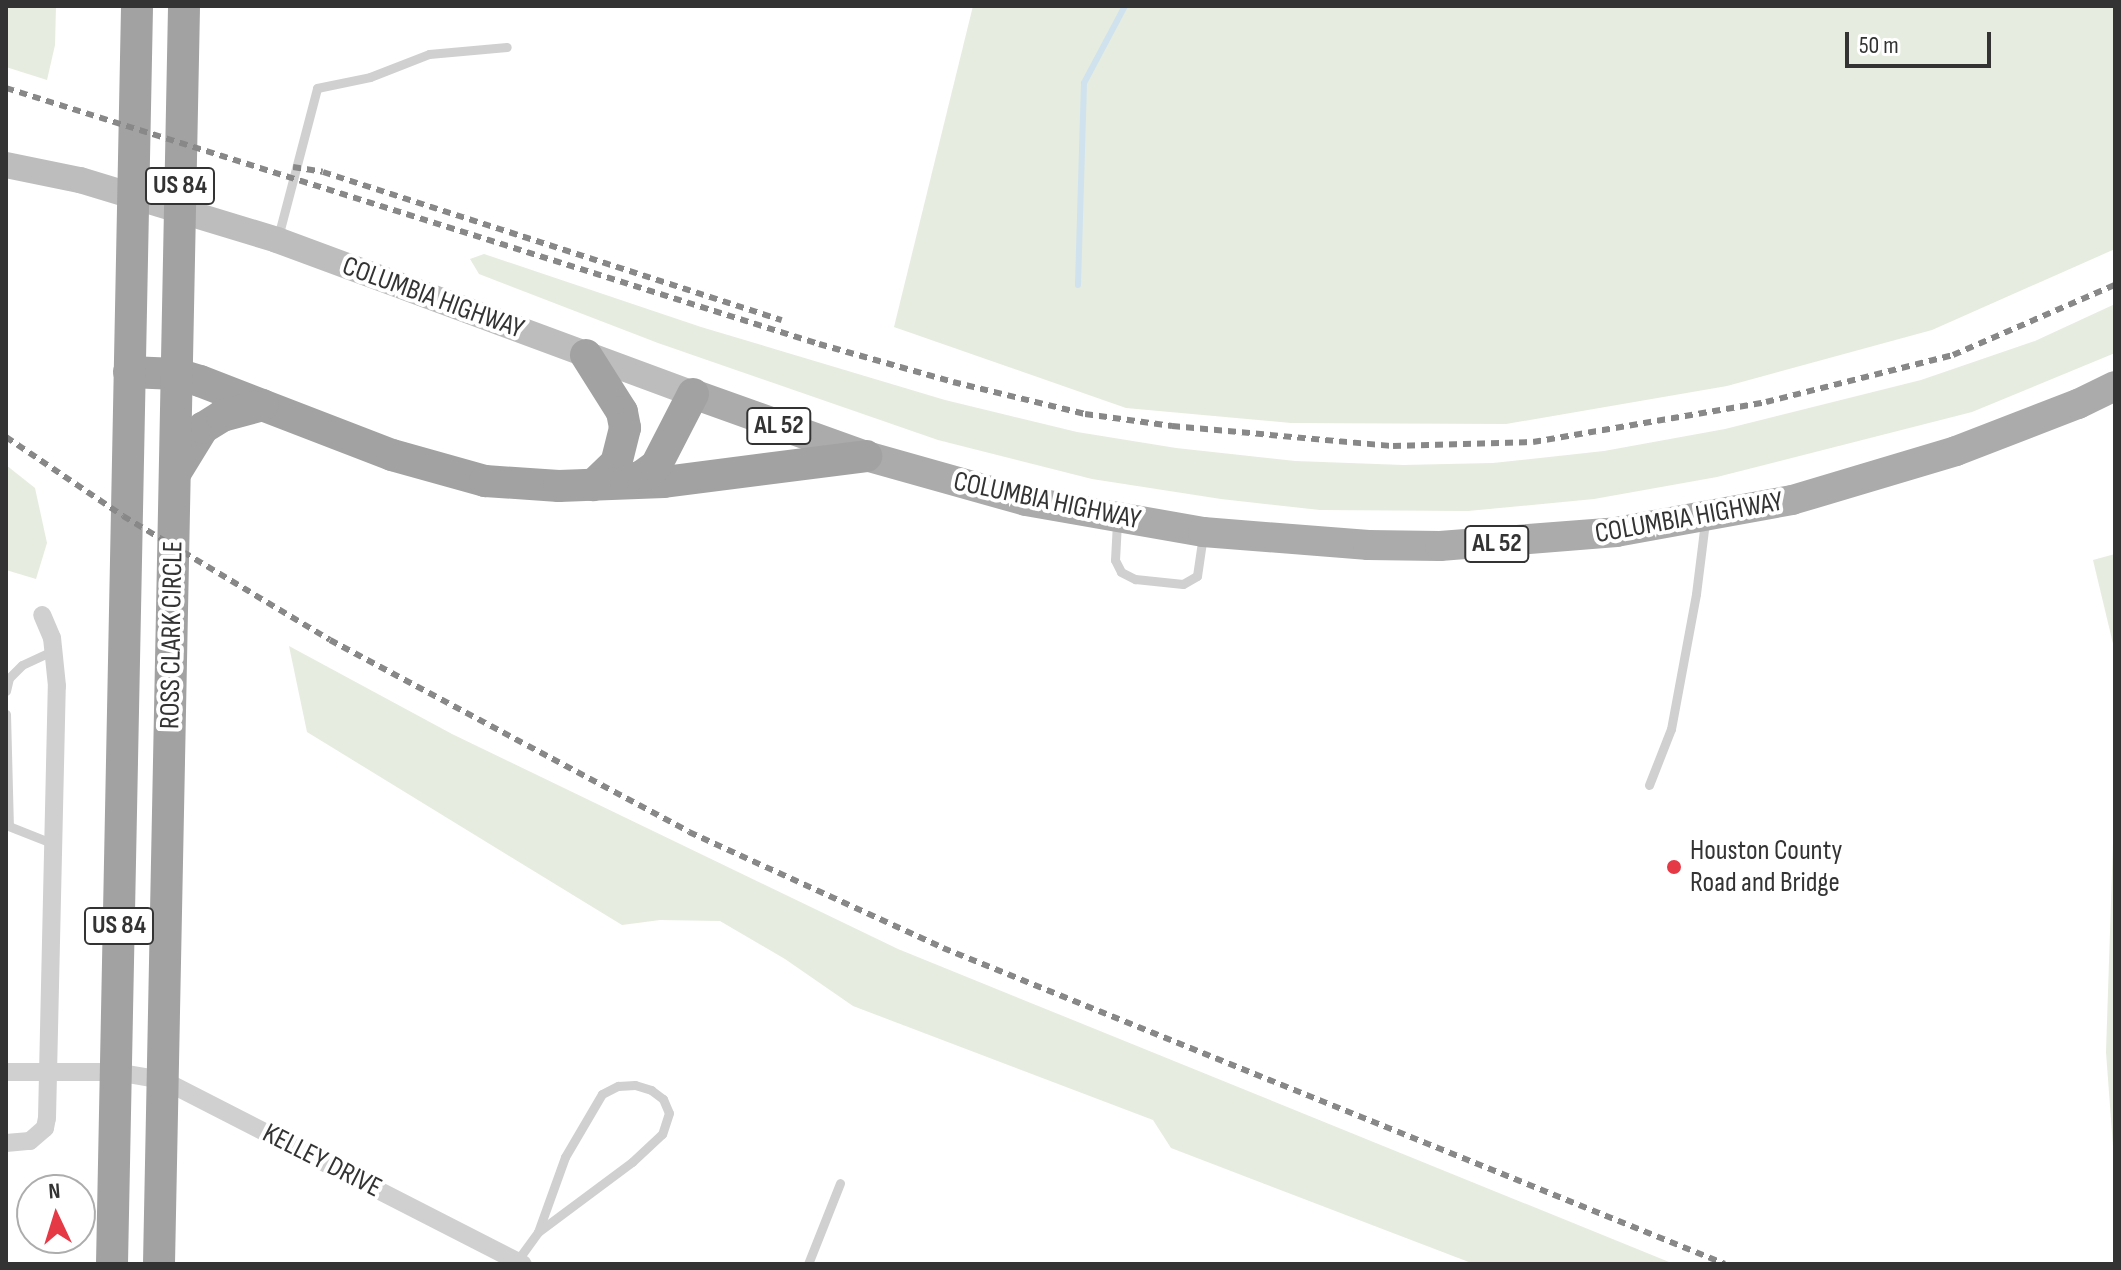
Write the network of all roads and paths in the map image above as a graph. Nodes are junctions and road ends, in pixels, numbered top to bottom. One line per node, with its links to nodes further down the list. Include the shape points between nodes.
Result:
1 (137, 6): 7 (highway, ROSS CLARK CIRCLE / US 84)
2 (184, 6): 8 (highway, ROSS CLARK CIRCLE / US 84)
3 (507, 47): 5 (lane, via 429,54 370,77 317,88)
4 (6, 165): 5 (main road, COLUMBIA HIGHWAY / AL 52, via 80,180)
5 (277, 240): 6 (main road, COLUMBIA HIGHWAY / AL 52)
6 (586, 355): 10 (main road, COLUMBIA HIGHWAY / AL 52); 14 (highway, via 622,412 625,428)
7 (129, 372): 8 (highway); 27 (highway, ROSS CLARK CIRCLE / US 84)
8 (177, 374): 11 (highway); 13 (highway, ROSS CLARK CIRCLE / US 84)
9 (2115, 386): 16 (main road, COLUMBIA HIGHWAY / AL 52, via 2010,431 1880,476)
10 (693, 394): 12 (main road, COLUMBIA HIGHWAY / AL 52); 14 (highway, via 656,466 642,476)
11 (263, 405): 13 (highway, via 222,416 203,428); 14 (highway, via 441,470 523,485)
12 (866, 456): 14 (highway, via 664,482); 15 (main road, COLUMBIA HIGHWAY / AL 52, via 1026,501)
13 (175, 478): 28 (highway, ROSS CLARK CIRCLE / US 84)
14 (608, 483)
15 (1117, 519): 17 (main road, COLUMBIA HIGHWAY / AL 52); 17 (lane, via 1115,560 1121,572 1135,579 1183,584 1197,576)
16 (1705, 519): 17 (main road, COLUMBIA HIGHWAY / AL 52, via 1558,539 1440,546); 22 (lane, via 1671,729)
17 (1203, 532)
18 (42, 615): 19 (street)
19 (54, 650): 20 (lane, via 22,665 9,678); 24 (street)
20 (6, 691)
21 (6, 714): 23 (lane)
22 (1649, 785)
23 (7, 825): 24 (lane)
24 (54, 844): 26 (street)
25 (6, 1072): 26 (street, KELLEY DRIVE)
26 (49, 1072): 27 (street, KELLEY DRIVE); 29 (street, via 45,1128 30,1141)
27 (116, 1072): 28 (street, KELLEY DRIVE); 33 (highway, ROSS CLARK CIRCLE / US 84)
28 (163, 1080): 32 (street, KELLEY DRIVE); 34 (highway, ROSS CLARK CIRCLE / US 84)
29 (6, 1143)
30 (840, 1183): 35 (lane)
31 (538, 1232): 31 (lane, via 565,1157 602,1094 635,1085 663,1099 669,1113 662,1134); 32 (lane)
32 (520, 1262)
33 (112, 1264)
34 (159, 1264)
35 (808, 1264)

